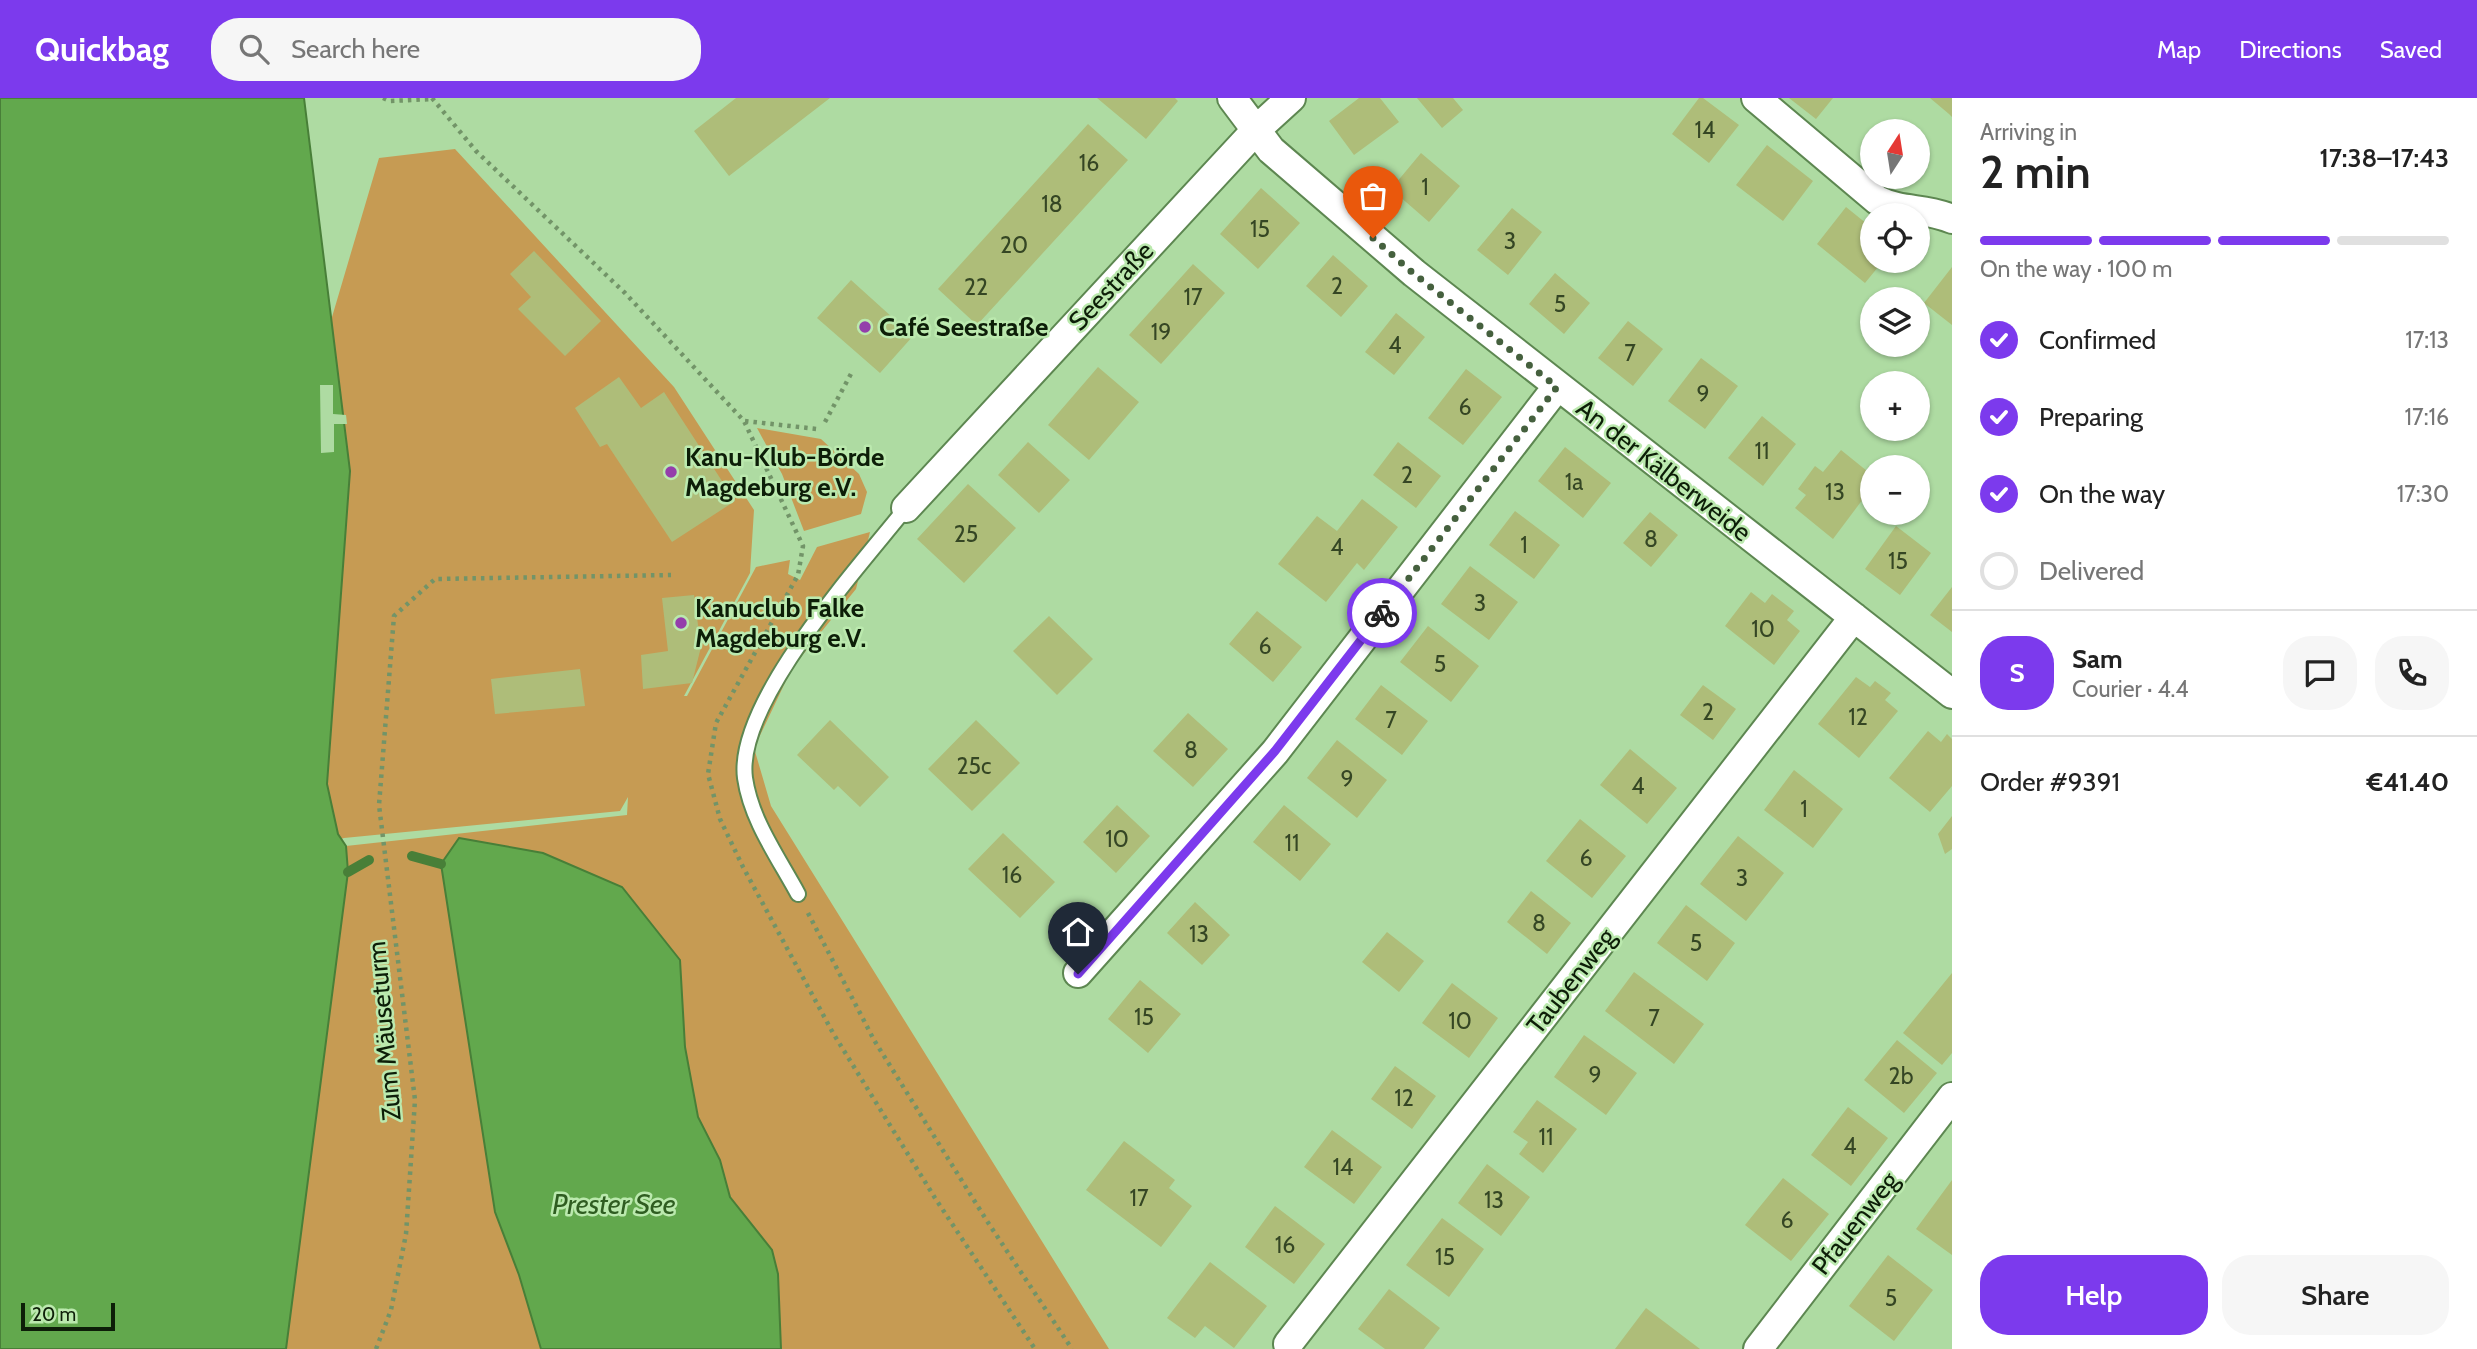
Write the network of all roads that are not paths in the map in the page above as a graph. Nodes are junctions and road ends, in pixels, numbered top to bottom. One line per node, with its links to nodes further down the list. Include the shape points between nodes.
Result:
1 (1232, 98): 4 (street, An der Kälberweide)
2 (1291, 98): 4 (street, Seestraße)
3 (1756, 98): 5 (street, via 1878,200)
4 (1257, 129): 6 (street, An der Kälberweide, via 1271,149 1413,273); 7 (street, Seestraße)
5 (1952, 219)
6 (1557, 387): 8 (street, An der Kälberweide); 11 (street, via 1275,751)
7 (906, 508): 10 (lane, via 794,649 750,735 745,775 751,806)
8 (1854, 617): 9 (street, An der Kälberweide); 13 (street, Taubenweg)
9 (1952, 694)
10 (798, 894)
11 (1078, 974)
12 (1952, 1097): 14 (street, Pfauenweg)
13 (1288, 1344)
14 (1758, 1349)

